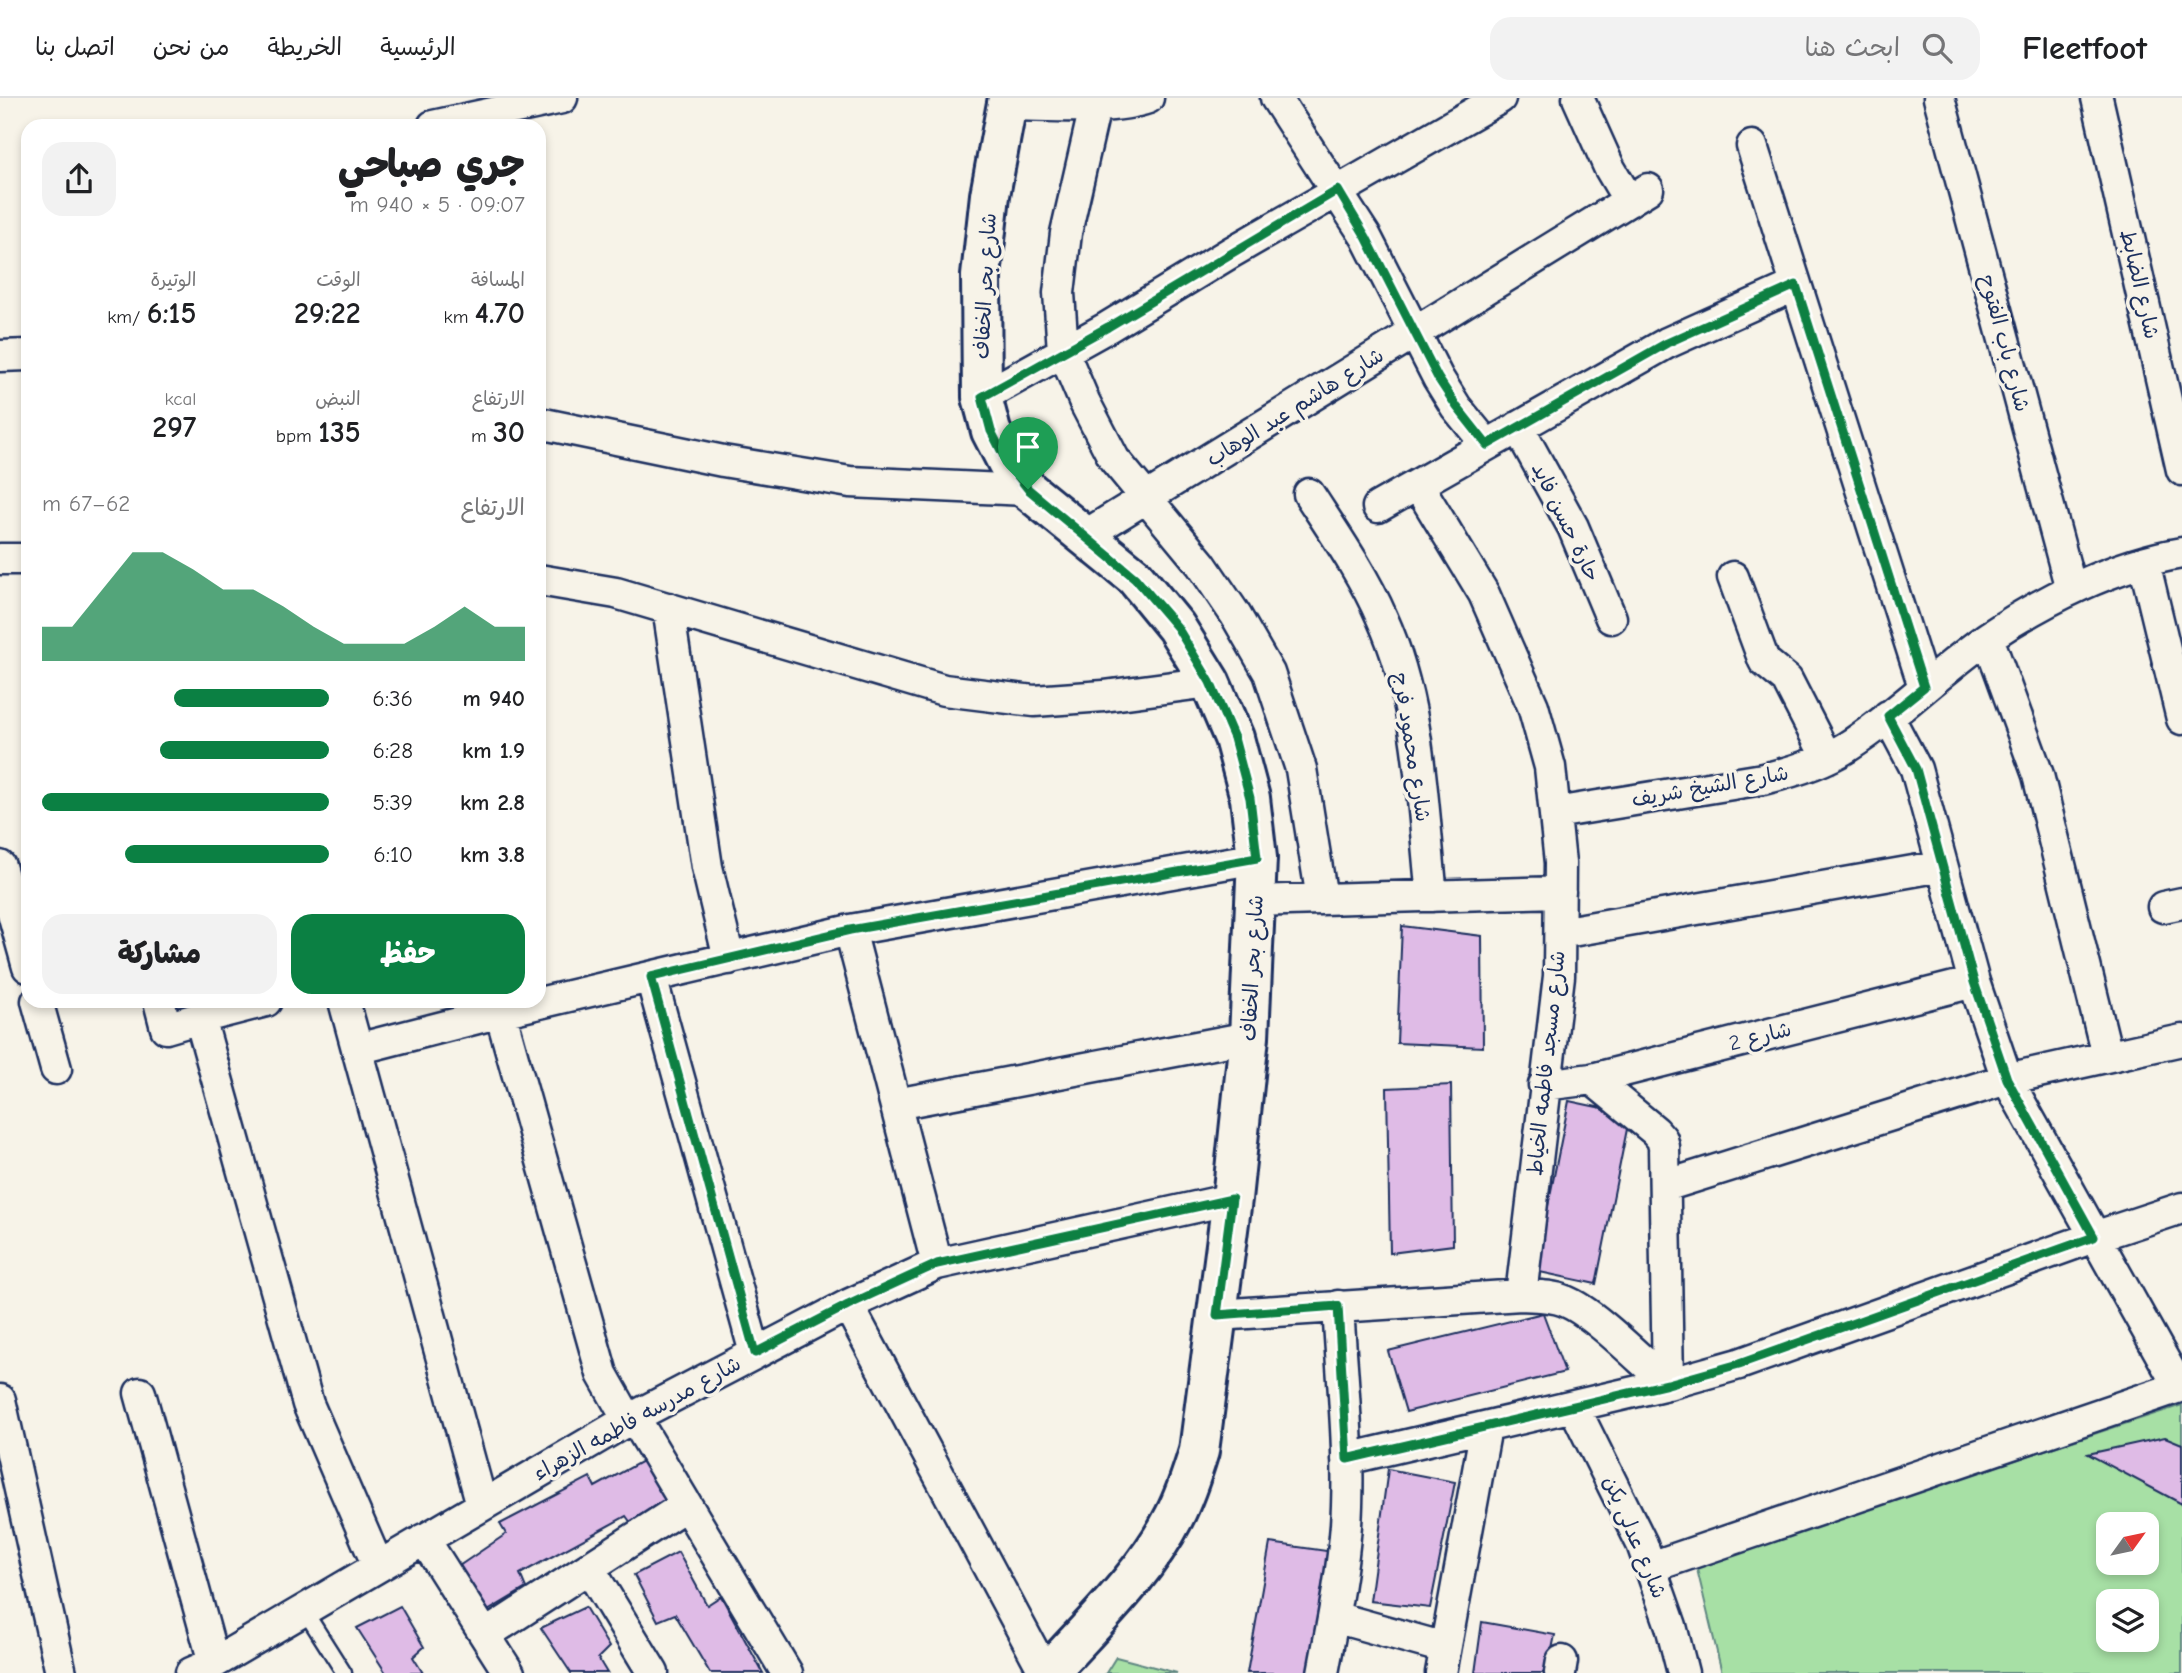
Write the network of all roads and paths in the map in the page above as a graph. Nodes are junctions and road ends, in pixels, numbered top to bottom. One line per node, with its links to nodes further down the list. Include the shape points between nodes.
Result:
1 (562, 98): 10 (street)
2 (1148, 98): 8 (street)
3 (1276, 98): 12 (street)
4 (1500, 98): 12 (street)
5 (1578, 98): 14 (street, شارع هاشم عبد الوهاب, via 1604,157 1639,195)
6 (1939, 98): 35 (street, شارع باب الفتوح)
7 (2097, 98): 22 (street, شارع الضابط)
8 (1097, 101): 9 (street); 15 (street, via 1066,233 1059,293)
9 (1007, 102): 18 (street, شارع بحر الخفاف, via 981,276)
10 (465, 119)
11 (1752, 146): 13 (street)
12 (1338, 190): 14 (street); 15 (street)
13 (1796, 285): 20 (street, via 1667,343); 40 (street)
14 (1415, 333): 21 (street, via 1438,378); 26 (street, شارع هاشم عبد الوهاب)
15 (1063, 351): 18 (street); 26 (street, via 1114,459)
16 (21, 355): 17 (street)
17 (0, 356)
18 (982, 397): 24 (street, شارع بحر الخفاف, via 991,431)
19 (546, 424): 24 (street, via 850,482)
20 (1518, 427): 21 (street); 37 (street, حارة حسن فايد, via 1573,527)
21 (1487, 445): 23 (street)
22 (2182, 470)
23 (1418, 485): 27 (street); 44 (street, شارع مسجد فاطمه الخياط, via 1483,594 1533,706 1550,767)
24 (1028, 489): 28 (street, شارع بحر الخفاف)
25 (1309, 494): 49 (street, شارع محمود فرج, via 1364,581 1398,659 1409,700)
26 (1147, 498): 28 (street, شارع هاشم عبد الوهاب); 50 (street, via 1201,564 1269,673 1301,769)
27 (1378, 507)
28 (1084, 536): 39 (street, شارع بحر الخفاف, via 1135,578 1177,627)
29 (2182, 553): 32 (street, شارع الشيخ شريف)
30 (0, 559): 31 (street)
31 (21, 559)
32 (2144, 562): 35 (street, شارع الشيخ شريف); 42 (street)
33 (1733, 577): 43 (street, via 1764,661 1785,676)
34 (546, 581): 36 (street)
35 (2071, 589): 38 (street, شارع الشيخ شريف)
36 (668, 608): 39 (street, via 944,690 1034,701); 55 (street, via 707,867)
37 (1611, 618)
38 (1988, 638): 40 (street, شارع الشيخ شريف); 69 (street, via 2038,775)
39 (1210, 682): 45 (street, شارع بحر الخفاف, via 1234,738 1250,798)
40 (1924, 687): 41 (street, شارع الشيخ شريف)
41 (1888, 716): 43 (street, شارع الشيخ شريف); 47 (street, via 1916,769)
42 (2182, 719)
43 (1827, 758): 44 (street, شارع الشيخ شريف, via 1763,779)
44 (1555, 813): 48 (street, شارع مسجد فاطمه الخياط)
45 (1257, 858): 51 (street, شارع بحر الخفاف); 52 (street)
46 (0, 866): 54 (street)
47 (1942, 866): 53 (street); 57 (street)
48 (1560, 892): 49 (street); 53 (street, شارع مسجد فاطمه الخياط)
49 (1432, 896): 50 (street)
50 (1322, 899): 51 (street)
51 (1257, 901): 66 (street, شارع بحر الخفاف)
52 (850, 930): 55 (street); 74 (street)
53 (1560, 933): 73 (street, شارع مسجد فاطمه الخياط, via 1559,976)
54 (21, 942)
55 (729, 959): 56 (street)
56 (651, 977): 58 (street); 84 (street)
57 (1974, 982): 71 (street, شارع 2); 72 (street)
58 (546, 997)
59 (39, 1008): 70 (street)
60 (161, 1008): 65 (street, via 166,1028)
61 (239, 1008): 65 (street)
62 (346, 1008): 68 (street)
63 (492, 1008): 68 (street)
64 (500, 1008): 90 (street, via 602,1374)
65 (200, 1018): 96 (street, via 308,1404)
66 (1249, 1037): 74 (street); 76 (street, شارع بحر الخفاف)
67 (2182, 1040): 69 (street)
68 (357, 1049): 93 (street)
69 (2107, 1055): 72 (street)
70 (56, 1069)
71 (1592, 1079): 73 (street, شارع 2); 75 (street, via 1662,1139)
72 (2007, 1079): 75 (street); 78 (street)
73 (1544, 1085): 80 (street, شارع مسجد فاطمه الخياط)
74 (895, 1104): 79 (street)
75 (1665, 1186): 85 (street)
76 (1232, 1199): 79 (street, شارع مدرسه فاطمه الزهراء); 83 (street, شارع بحر الخفاف)
77 (2182, 1208): 78 (street)
78 (2094, 1237): 85 (street, via 1739,1364); 86 (street)
79 (937, 1264): 81 (street, شارع مدرسه فاطمه الزهراء)
80 (1521, 1295): 82 (street); 85 (street, via 1563,1300 1583,1310)
81 (848, 1305): 84 (street, شارع مدرسه فاطمه الزهراء); 109 (street)
82 (1338, 1306): 83 (street); 92 (street)
83 (1217, 1315): 109 (street, شارع بحر الخفاف, via 1199,1451 1175,1516 1137,1573)
84 (755, 1353): 90 (street, شارع مدرسه فاطمه الزهراء)
85 (1668, 1384): 89 (street)
86 (2180, 1386): 97 (street)
87 (140, 1393): 103 (street)
88 (0, 1400): 104 (street)
89 (1574, 1407): 91 (street); 97 (street, شارع عدلى يكن)
90 (631, 1418): 93 (street, شارع مدرسه فاطمه الزهراء); 94 (street)
91 (1486, 1427): 92 (street); 102 (street)
92 (1347, 1459): 100 (street, via 1346,1524)
93 (482, 1505): 95 (street, شارع مدرسه فاطمه الزهراء)
94 (686, 1505): 98 (street); 108 (street)
95 (424, 1539): 96 (street, شارع مدرسه فاطمه الزهراء); 101 (street)
96 (378, 1566): 99 (street, شارع مدرسه فاطمه الزهراء)
97 (1651, 1567): 111 (street, شارع عدلى يكن)
98 (589, 1568): 101 (street); 107 (street)
99 (304, 1610): 103 (street, شارع مدرسه فاطمه الزهراء); 105 (lane)
100 (1334, 1618): 102 (street); 110 (street)
101 (485, 1635): 106 (street)
102 (1443, 1661)
103 (203, 1668)
104 (61, 1673)
105 (344, 1673)
106 (509, 1673)
107 (653, 1673)
108 (787, 1673)
109 (1047, 1673)
110 (1323, 1673)
111 (1683, 1673)

